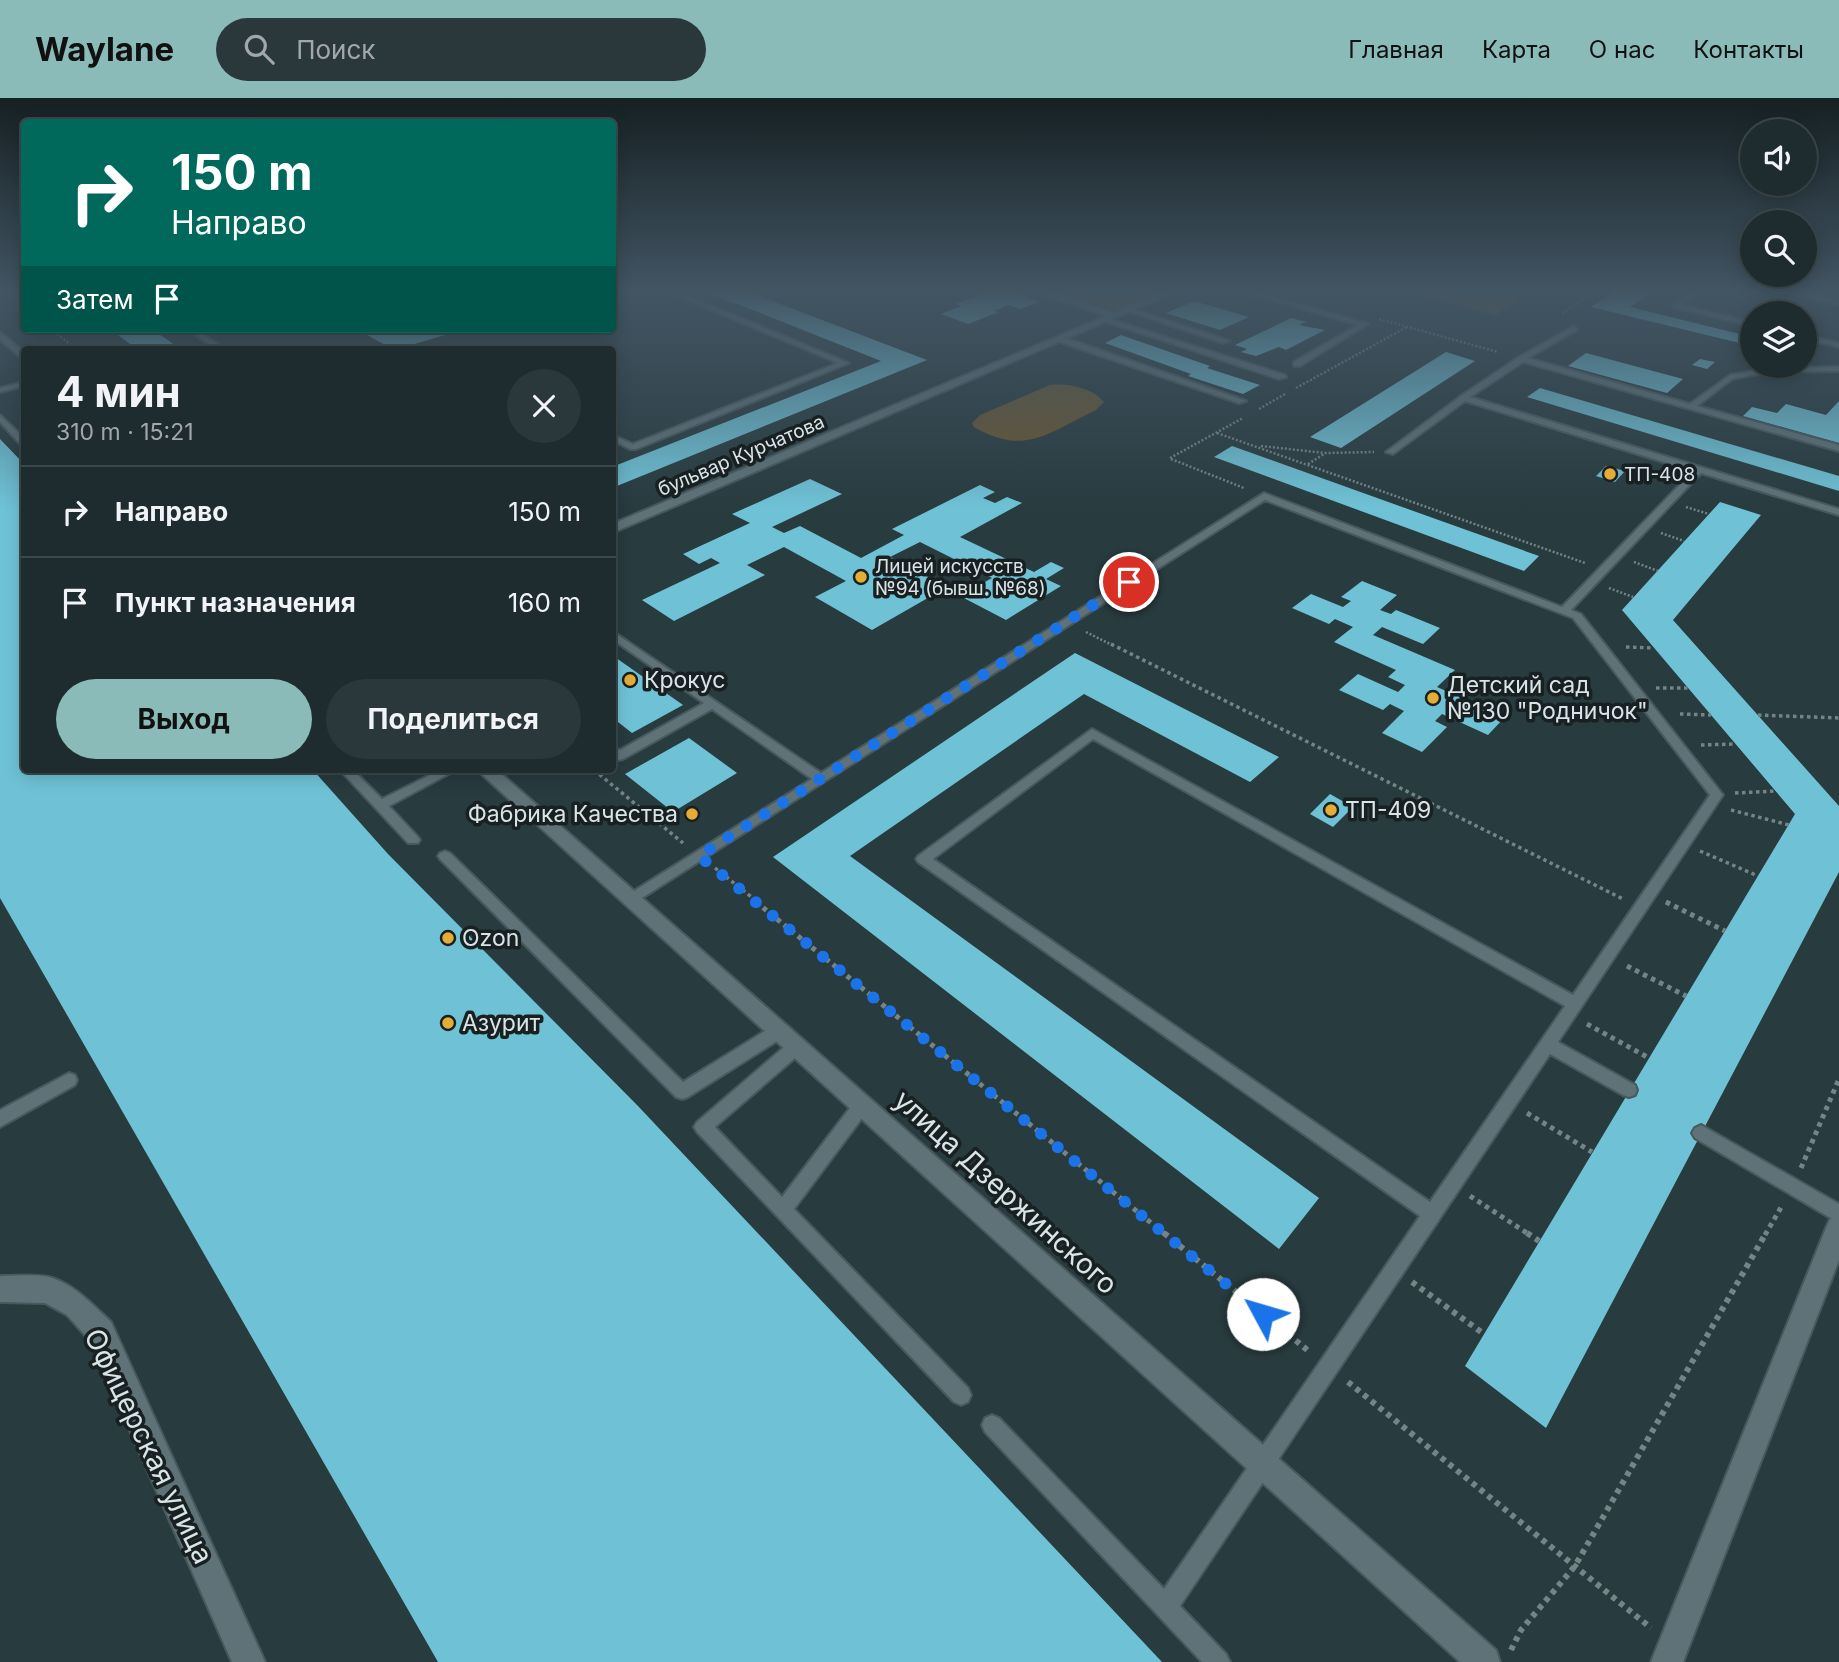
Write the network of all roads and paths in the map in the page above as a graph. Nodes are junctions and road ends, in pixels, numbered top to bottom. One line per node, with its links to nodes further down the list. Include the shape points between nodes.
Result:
1 (845, 363): 19 (lane, via 633,447)
2 (1003, 363): 29 (street, бульвар Курчатова)
3 (1130, 363): 15 (lane)
4 (1241, 363): 10 (lane)
5 (1342, 363): 18 (path)
6 (1516, 363): 14 (lane)
7 (1536, 363): 16 (lane)
8 (1839, 369): 16 (lane, via 1769,370 1730,377)
9 (21, 376): 11 (lane)
10 (1282, 377)
11 (0, 381)
12 (21, 385): 13 (lane)
13 (0, 390)
14 (1464, 398): 23 (lane); 26 (lane)
15 (1242, 401)
16 (1690, 407): 22 (lane)
17 (0, 417): 20 (lane)
18 (1216, 433): 21 (path); 27 (path, via 1170,458)
19 (616, 439)
20 (21, 440)
21 (1253, 445): 24 (path); 25 (path)
22 (1839, 448)
23 (1390, 452): 24 (path)
24 (1325, 453): 25 (path)
25 (1307, 465): 30 (path)
26 (1700, 469): 28 (lane); 30 (lane)
27 (1264, 496): 31 (lane); 32 (lane)
28 (1839, 512)
29 (616, 526)
30 (1603, 570): 31 (lane)
31 (1565, 610): 35 (lane, via 1577,616)
32 (1066, 622): 46 (lane); 57 (path)
33 (616, 637): 34 (lane)
34 (713, 703): 41 (lane); 46 (lane)
35 (1654, 714): 36 (path); 40 (lane)
36 (1711, 715)
37 (1759, 715): 38 (path)
38 (1839, 718)
39 (1736, 744): 40 (path)
40 (1679, 746): 48 (lane)
41 (616, 754)
42 (349, 773): 49 (lane)
43 (444, 773): 49 (lane)
44 (489, 773): 56 (street, улица Дзержинского)
45 (598, 773): 54 (path)
46 (821, 779): 54 (lane)
47 (1776, 791): 48 (path)
48 (1713, 800): 50 (path); 52 (lane)
49 (380, 805): 51 (lane)
50 (1789, 825)
51 (413, 840)
52 (1684, 844): 55 (path); 57 (lane)
53 (445, 856): 62 (lane, via 682,1092)
54 (699, 856): 56 (lane); 83 (path)
55 (1758, 876)
56 (631, 900): 62 (street, улица Дзержинского)
57 (1645, 900): 58 (path); 59 (lane)
58 (1725, 931)
59 (1607, 956): 60 (path); 61 (lane)
60 (1686, 996)
61 (1572, 1009): 63 (lane); 64 (path); 76 (lane, via 1093,733 923,859)
62 (788, 1039): 69 (street, улица Дзержинского); 75 (lane, via 702,1127)
63 (1547, 1044): 67 (lane); 68 (lane)
64 (1649, 1058)
65 (1839, 1079): 74 (path)
66 (69, 1080): 70 (lane)
67 (1629, 1090)
68 (1508, 1101): 72 (path); 73 (lane)
69 (862, 1105): 75 (lane); 86 (street, улица Дзержинского)
70 (0, 1119)
71 (1701, 1133): 74 (lane)
72 (1592, 1152)
73 (1452, 1184): 76 (lane); 79 (path)
74 (1793, 1186): 77 (lane); 87 (path)
75 (783, 1210): 84 (lane)
76 (1432, 1214): 80 (lane)
77 (1839, 1214)
78 (1839, 1228): 89 (street)
79 (1539, 1241)
80 (1394, 1269): 82 (path); 83 (lane)
81 (0, 1289): 90 (street, Офицерская улица, via 48,1290 76,1306 101,1332)
82 (1484, 1335)
83 (1328, 1367): 86 (lane); 87 (path)
84 (961, 1395)
85 (992, 1425): 88 (lane)
86 (1262, 1463): 88 (lane); 92 (street, улица Дзержинского)
87 (1575, 1566): 89 (path); 93 (path, via 1521,1630)
88 (1165, 1607): 91 (lane)
89 (1670, 1654)
90 (249, 1662)
91 (1218, 1662)
92 (1484, 1662)
93 (1506, 1662)

